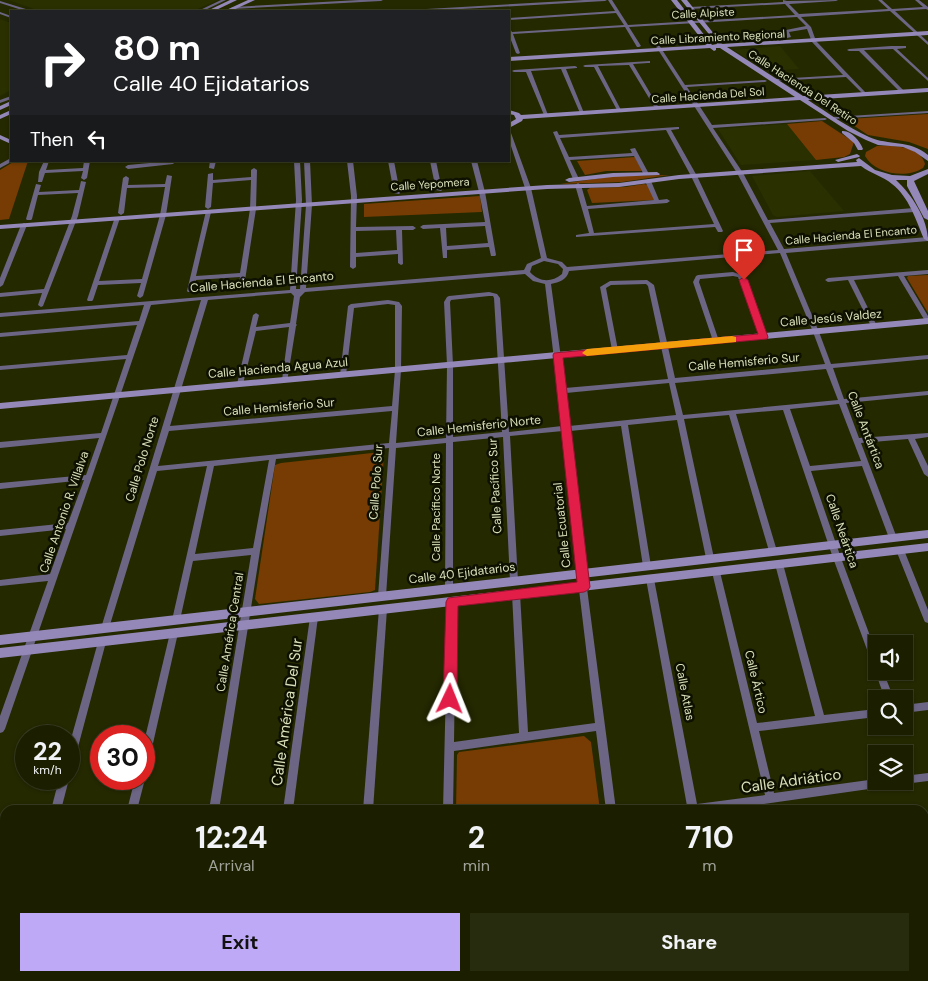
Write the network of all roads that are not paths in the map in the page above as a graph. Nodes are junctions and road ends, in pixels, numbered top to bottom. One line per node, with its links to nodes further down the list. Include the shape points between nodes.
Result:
1 (224, 0): 24 (street)
2 (234, 0): 25 (street)
3 (252, 0): 20 (street)
4 (281, 0): 18 (street)
5 (381, 0): 15 (street)
6 (459, 0): 28 (street)
7 (496, 0): 19 (street)
8 (604, 0): 19 (street)
9 (610, 0): 31 (street)
10 (674, 0): 34 (street)
11 (684, 0): 21 (street, Calle Hacienda Del Retiro)
12 (836, 0): 16 (street)
13 (880, 0): 30 (street)
14 (917, 0): 22 (street)
15 (347, 1): 18 (street)
16 (784, 1): 21 (street); 32 (street)
17 (0, 2): 23 (street)
18 (269, 6): 20 (street); 27 (street)
19 (499, 6): 28 (street); 29 (street)
20 (234, 8): 26 (street)
21 (690, 8): 35 (street, Calle Hacienda Del Retiro)
22 (928, 9): 30 (street, Calle Alpiste)
23 (25, 10)
24 (202, 10)
25 (212, 10)
26 (229, 10)
27 (259, 10)
28 (462, 10)
29 (501, 10)
30 (891, 10): 32 (street, Calle Alpiste); 40 (street)
31 (617, 12): 33 (street); 36 (street)
32 (798, 16): 35 (street, Calle Alpiste); 37 (street)
33 (510, 19)
34 (691, 22): 35 (street, Calle Alpiste); 36 (street, Calle Alpiste); 45 (street)
35 (701, 22): 46 (street, Calle Hacienda Del Retiro)
36 (626, 26): 39 (street, Calle Alpiste); 48 (street)
37 (809, 27): 43 (street, via 787,31); 44 (street)
38 (928, 29): 40 (street, Calle Libramiento Regional)
39 (510, 32)
40 (915, 32): 41 (street, Calle Libramiento Regional); 44 (street, Calle Libramiento Regional); 47 (street)
41 (928, 33)
42 (510, 34): 54 (street)
43 (789, 37): 44 (street, Calle Libramiento Regional); 46 (street, Calle Libramiento Regional)
44 (814, 38): 46 (street, Calle Libramiento Regional); 65 (street)
45 (709, 44): 46 (street, Calle Libramiento Regional); 49 (street, Calle Libramiento Regional); 68 (street, Calle Hacienda Del Retiro)
46 (719, 44): 66 (street, Calle Hacienda Del Retiro)
47 (928, 44)
48 (639, 46): 49 (street, Calle Libramiento Regional); 54 (street, Calle Libramiento Regional)
49 (659, 47): 56 (street, Calle Libramiento Regional); 69 (street, Calle Antártica)
50 (904, 47): 51 (street)
51 (894, 48): 53 (street); 67 (street)
52 (849, 50): 53 (street)
53 (861, 50): 71 (street)
54 (518, 53): 55 (street, Calle Libramiento Regional)
55 (510, 54)
56 (510, 59)
57 (648, 62): 58 (street)
58 (630, 64): 60 (street); 76 (street)
59 (585, 66): 60 (street)
60 (596, 66): 77 (street)
61 (575, 67): 62 (street)
62 (563, 68): 64 (street); 80 (street)
63 (514, 70): 64 (street)
64 (528, 70): 81 (street)
65 (848, 76): 66 (street); 72 (street)
66 (775, 80): 74 (street, Calle Hacienda Del Retiro)
67 (928, 80)
68 (765, 81): 69 (street); 73 (street, Calle Hacienda Del Retiro)
69 (684, 86): 75 (street, Calle Antártica)
70 (928, 90): 71 (street, Calle Hacienda Del Sol)
71 (903, 92): 72 (street, Calle Hacienda Del Sol)
72 (865, 94): 74 (street, Calle Hacienda Del Sol)
73 (794, 99): 74 (street, Calle Hacienda Del Sol); 75 (street, Calle Hacienda Del Sol); 84 (street, Calle Hacienda Del Retiro)
74 (803, 99): 83 (street, Calle Hacienda Del Retiro)
75 (696, 106): 76 (street, Calle Hacienda Del Sol); 86 (street, Calle Antártica)
76 (657, 108): 77 (street, Calle Hacienda Del Sol)
77 (620, 110): 80 (street, Calle Hacienda Del Sol)
78 (510, 112): 82 (street)
79 (928, 112): 83 (street)
80 (582, 113): 81 (street, Calle Hacienda Del Sol)
81 (546, 115): 82 (street, Calle Hacienda Del Sol)
82 (520, 117): 85 (street, via 518,123)
83 (833, 118): 90 (street, Calle Hacienda Del Retiro, via 861,136)
84 (825, 119): 86 (street); 91 (street, Calle Hacienda Del Retiro, via 857,142)
85 (510, 126)
86 (710, 127): 108 (street, Calle Antártica)
87 (677, 128): 88 (street)
88 (668, 129): 92 (street, via 557,134); 111 (street)
89 (510, 136): 119 (street)
90 (883, 143): 91 (street, Calle Yepomera, via 869,144); 93 (street, via 910,147)
91 (858, 153): 105 (street, Calle Hacienda Del Retiro); 108 (street, Calle Yepomera, via 833,161)
92 (567, 159): 114 (street, via 634,152); 117 (street)
93 (928, 159)
94 (47, 162): 110 (street)
95 (87, 162): 107 (street)
96 (171, 162): 104 (street); 118 (street)
97 (213, 162): 116 (street)
98 (297, 162): 130 (street)
99 (307, 162): 128 (street)
100 (350, 162): 126 (street)
101 (391, 162): 124 (street)
102 (433, 162): 123 (street)
103 (474, 162): 121 (street)
104 (128, 164): 120 (street)
105 (862, 164): 108 (street, Calle Yepomera); 112 (street)
106 (254, 166): 115 (street)
107 (85, 169): 110 (street); 122 (street)
108 (739, 170): 111 (street, Calle Yepomera); 142 (street, Calle Antártica)
109 (928, 171): 113 (street)
110 (42, 172): 125 (street)
111 (693, 174): 114 (street, Calle Yepomera); 151 (street, via 719,228)
112 (884, 175): 113 (street); 135 (street, via 900,186)
113 (920, 176): 133 (street, via 910,181 910,186)
114 (647, 177): 117 (street, Calle Yepomera, via 619,185); 129 (street)
115 (254, 178): 116 (street); 131 (street)
116 (211, 182): 134 (street)
117 (577, 182): 119 (street, Calle Yepomera); 132 (street)
118 (168, 185): 120 (street); 136 (street)
119 (527, 186): 121 (street, Calle Yepomera); 161 (street)
120 (125, 187): 137 (street)
121 (481, 189): 123 (street, Calle Yepomera); 126 (street, Calle Yepomera); 143 (street)
122 (81, 190): 125 (street); 140 (street)
123 (440, 190): 124 (street, Calle Yepomera)
124 (397, 193): 126 (street, Calle Yepomera)
125 (36, 194): 139 (street)
126 (354, 198): 128 (street, Calle Yepomera); 150 (street)
127 (667, 201): 129 (street)
128 (309, 202): 130 (street, Calle Yepomera); 177 (street)
129 (657, 202): 132 (street)
130 (299, 203): 131 (street, Calle Yepomera); 180 (street)
131 (253, 206): 134 (street, Calle Yepomera); 168 (street)
132 (584, 208): 151 (street)
133 (926, 209): 138 (street)
134 (208, 210): 136 (street, Calle Yepomera); 169 (street)
135 (914, 210): 142 (street); 153 (street)
136 (163, 212): 137 (street, Calle Yepomera); 172 (street)
137 (119, 215): 140 (street, Calle Yepomera); 174 (street)
138 (928, 218)
139 (30, 219): 140 (street, Calle Yepomera); 141 (street, Calle Yepomera)
140 (74, 219): 144 (street, Calle Yepomera); 178 (street)
141 (0, 221)
142 (767, 222): 156 (street, Calle Antártica)
143 (488, 224): 145 (street); 154 (street)
144 (24, 226): 146 (street, Calle Yepomera); 175 (street)
145 (443, 226): 147 (street); 155 (street)
146 (0, 227)
147 (423, 227)
148 (399, 228): 149 (street); 150 (street); 157 (street)
149 (413, 228)
150 (353, 230): 158 (street)
151 (592, 235): 152 (street)
152 (578, 236)
153 (928, 239): 156 (street, Calle Hacienda El Encanto)
154 (491, 245): 155 (street); 159 (street)
155 (445, 248): 160 (street)
156 (782, 251): 164 (street, Calle Hacienda El Encanto); 194 (street, Calle Antártica)
157 (400, 252): 158 (street); 162 (street)
158 (353, 255): 163 (street)
159 (493, 255)
160 (445, 257)
161 (544, 259): 164 (street, via 560,263); 165 (street, via 529,265)
162 (401, 263)
163 (354, 267)
164 (566, 269): 173 (street, via 563,278)
165 (527, 272): 173 (street, via 536,280); 177 (street, Calle Hacienda El Encanto)
166 (928, 272): 167 (street)
167 (900, 274): 170 (street); 189 (street)
168 (242, 275): 169 (street); 176 (street)
169 (193, 278): 179 (street)
170 (850, 278): 171 (street); 192 (street)
171 (828, 280)
172 (144, 281): 174 (street); 182 (street)
173 (548, 282): 200 (street, Calle Ecuatorial)
174 (96, 283): 184 (street)
175 (0, 285)
176 (241, 287)
177 (303, 290): 180 (street)
178 (46, 291): 181 (street); 186 (street)
179 (190, 291)
180 (295, 294): 183 (street, Calle Hacienda El Encanto); 191 (street)
181 (0, 295)
182 (140, 296)
183 (205, 298): 185 (street, Calle Hacienda El Encanto); 212 (street, Calle Polo Norte)
184 (90, 300)
185 (148, 303): 187 (street, Calle Hacienda El Encanto); 190 (street, Calle Antonio R. Villalva)
186 (42, 305)
187 (0, 315)
188 (256, 315): 193 (street)
189 (928, 321): 192 (street, Calle Jesús Valdez)
190 (141, 323): 195 (street); 201 (street, Calle Antonio R. Villalva)
191 (294, 325): 193 (street); 209 (street)
192 (874, 326): 194 (street, Calle Jesús Valdez)
193 (254, 329): 211 (street)
194 (816, 332): 196 (street, Calle Jesús Valdez); 205 (street, Calle Antártica)
195 (0, 335)
196 (763, 337): 197 (street, Calle Jesús Valdez); 197 (street, via 741,276 698,277 696,282)
197 (716, 341): 198 (street, Calle Jesús Valdez)
198 (664, 346): 199 (street, Calle Jesús Valdez); 199 (street, via 649,283 640,281 602,288); 210 (street)
199 (615, 350): 200 (street, Calle Jesús Valdez)
200 (558, 355): 203 (street, Calle Hacienda Agua Azul); 213 (street, Calle Ecuatorial)
201 (130, 357): 206 (street); 215 (street, Calle Antonio R. Villalva)
202 (928, 357): 205 (street, Calle Hemisferio Sur)
203 (502, 360): 204 (street, Calle Hacienda Agua Azul); 204 (street, Calle Pacífico Sur, via 496,297 489,294 456,296 447,302); 225 (street, Calle Pacífico Sur)
204 (450, 365): 207 (street, Calle Hacienda Agua Azul); 229 (street, Calle Pacífico Norte)
205 (829, 366): 210 (street, Calle Hemisferio Sur); 216 (street, Calle Antártica)
206 (0, 368)
207 (398, 370): 208 (street, Calle Hacienda Agua Azul); 208 (street, Calle Polo Sur, via 398,304 388,302 351,306); 219 (street, Calle Polo Sur)
208 (343, 375): 209 (street, Calle Hacienda Agua Azul)
209 (285, 380): 211 (street, Calle Hacienda Agua Azul)
210 (671, 380): 213 (street, Calle Hemisferio Sur); 221 (street)
211 (240, 384): 212 (street, Calle Hacienda Agua Azul)
212 (179, 390): 215 (street, Calle Hacienda Agua Azul); 224 (street, Calle Polo Norte)
213 (562, 391): 223 (street, Calle Ecuatorial)
214 (928, 393): 216 (street, Calle Hemisferio Norte)
215 (117, 396): 217 (street, Calle Hacienda Agua Azul); 226 (street, Calle Antonio R. Villalva)
216 (841, 402): 218 (street, Calle Hemisferio Norte); 230 (street, Calle Antártica)
217 (0, 406)
218 (786, 407): 220 (street, Calle Hemisferio Norte); 237 (street, Calle Neártica)
219 (394, 408): 224 (street, Calle Hemisferio Sur); 232 (street, Calle Polo Sur)
220 (732, 412): 221 (street, Calle Hemisferio Norte); 249 (street)
221 (680, 417): 222 (street, Calle Hemisferio Norte); 251 (street)
222 (624, 422): 223 (street, Calle Hemisferio Norte); 254 (street)
223 (566, 428): 225 (street, Calle Hemisferio Norte); 256 (street, Calle Ecuatorial)
224 (165, 429): 236 (street, Calle Polo Norte)
225 (505, 434): 229 (street, Calle Hemisferio Norte); 259 (street, Calle Pacífico Sur)
226 (103, 435): 231 (street); 239 (street, Calle Antonio R. Villalva)
227 (928, 435): 228 (street)
228 (910, 436): 230 (street); 238 (street)
229 (450, 440): 232 (street, Calle Hemisferio Norte); 262 (street, Calle Pacífico Norte)
230 (857, 441): 234 (street, Calle Antártica)
231 (0, 445)
232 (392, 446): 233 (street, Calle Hemisferio Norte); 264 (street, Calle Polo Sur)
233 (273, 458): 235 (street, Calle Hemisferio Norte); 248 (street, Calle América Central)
234 (865, 463): 237 (street); 244 (street, Calle Antártica)
235 (211, 464): 236 (street, Calle Hemisferio Norte); 250 (street)
236 (153, 469): 272 (street, Calle Polo Norte)
237 (807, 469): 245 (street, Calle Neártica)
238 (928, 474)
239 (88, 477): 240 (street); 241 (street, Calle Antonio R. Villalva)
240 (0, 486)
241 (72, 526): 242 (street); 257 (street, Calle Antonio R. Villalva)
242 (0, 533)
243 (928, 534): 244 (street, Calle 40 Ejidatarios)
244 (893, 538): 245 (street, Calle 40 Ejidatarios)
245 (832, 545): 249 (street, Calle 40 Ejidatarios); 252 (street, Calle Neártica)
246 (928, 547): 247 (street)
247 (900, 550): 252 (street); 270 (street)
248 (256, 551): 250 (street); 267 (street, Calle América Central)
249 (772, 551): 251 (street, Calle 40 Ejidatarios)
250 (190, 558): 269 (street)
251 (710, 558): 254 (street, Calle 40 Ejidatarios)
252 (837, 558): 253 (street); 276 (street, Calle Neártica)
253 (779, 564): 255 (street); 284 (street)
254 (647, 566): 256 (street, Calle 40 Ejidatarios)
255 (716, 572): 258 (street); 288 (street, Calle Ártico)
256 (581, 573): 259 (street, Calle 40 Ejidatarios); 261 (street, Calle Ecuatorial)
257 (53, 577): 260 (street); 274 (street, Calle Antonio R. Villalva)
258 (650, 579): 261 (street); 305 (street, Calle Atlas)
259 (514, 581): 262 (street, Calle 40 Ejidatarios)
260 (0, 583)
261 (584, 587): 263 (street); 287 (street, Calle Ecuatorial)
262 (449, 588): 264 (street, Calle 40 Ejidatarios)
263 (516, 594): 265 (street); 290 (street)
264 (382, 596): 267 (street, Calle 40 Ejidatarios)
265 (452, 602): 266 (street); 291 (street)
266 (383, 610): 268 (street); 302 (street)
267 (246, 612): 269 (street, Calle 40 Ejidatarios); 271 (street, Calle América Central)
268 (314, 617): 271 (street); 301 (street, Calle América Del Sur)
269 (176, 620): 272 (street, Calle 40 Ejidatarios)
270 (928, 620)
271 (244, 625): 273 (street); 300 (street, Calle América Central)
272 (105, 628): 274 (street, Calle 40 Ejidatarios)
273 (174, 633): 277 (street); 286 (street)
274 (33, 636): 275 (street, Calle 40 Ejidatarios); 278 (street, Calle Antonio R. Villalva)
275 (0, 640)
276 (868, 641)
277 (102, 642): 278 (street); 285 (street)
278 (28, 650): 279 (street); 282 (street, Calle Antonio R. Villalva)
279 (0, 653)
280 (928, 706): 281 (street)
281 (913, 708)
282 (3, 712): 289 (street, Calle Antonio R. Villalva)
283 (868, 714): 284 (street)
284 (821, 720): 288 (street)
285 (79, 725)
286 (152, 725)
287 (600, 726): 290 (street); 304 (street, Calle Ecuatorial)
288 (754, 728): 297 (street, Calle Ártico)
289 (0, 729)
290 (524, 736): 291 (street)
291 (449, 746): 303 (street)
292 (928, 777): 293 (street)
293 (913, 779)
294 (868, 785): 297 (street, Calle Adriático)
295 (61, 790): 298 (street)
296 (137, 790): 299 (street)
297 (770, 799): 306 (street, Calle Adriático)
298 (57, 805)
299 (133, 805)
300 (215, 805)
301 (289, 805)
302 (368, 805)
303 (448, 805)
304 (610, 805)
305 (692, 805)
306 (728, 805)

